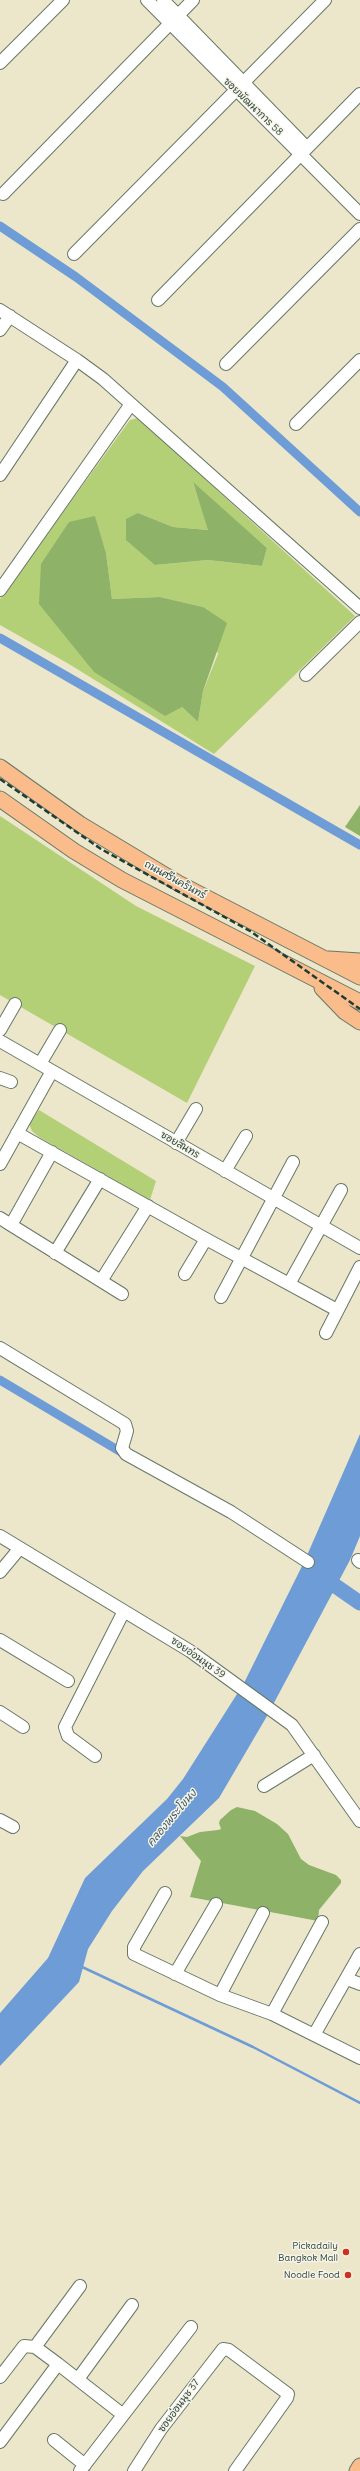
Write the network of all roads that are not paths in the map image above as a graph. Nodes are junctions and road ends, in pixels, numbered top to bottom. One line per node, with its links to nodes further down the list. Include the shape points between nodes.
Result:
1 (63, 0): 7 (street)
2 (147, 0): 6 (street, ซอยพัฒนาการ 58)
3 (163, 0): 6 (street, ซอยพัฒนาการ 58)
4 (193, 0): 6 (street)
5 (325, 0): 8 (street)
6 (174, 19): 8 (street, ซอยพัฒนาการ 58); 11 (street)
7 (0, 63)
8 (239, 86): 10 (street, ซอยพัฒนาการ 58); 15 (street)
9 (360, 94): 10 (street)
10 (304, 150): 12 (street, ซอยพัฒนาการ 58); 13 (street, ซอยพัฒนาการ 58); 16 (street)
11 (3, 194)
12 (360, 202)
13 (360, 214)
14 (360, 229): 21 (street)
15 (74, 254)
16 (158, 300)
17 (5, 313): 18 (street); 19 (street)
18 (0, 330)
19 (77, 360): 22 (street); 24 (street)
20 (360, 360): 23 (street)
21 (226, 364)
22 (131, 404): 25 (street); 26 (street)
23 (296, 424)
24 (0, 475)
25 (0, 590)
26 (360, 608)
27 (360, 622): 28 (street)
28 (306, 675)
29 (0, 767): 31 (main road, ถนนศรีนครินทร์, via 80,824 172,879)
30 (0, 799): 34 (main road, via 74,851 122,880)
31 (324, 959): 32 (main road); 33 (main road, ถนนศรีนครินทร์)
32 (360, 961)
33 (360, 977)
34 (315, 981): 35 (main road); 37 (main road, via 345,1012)
35 (360, 1002)
36 (15, 1004): 38 (street)
37 (360, 1022)
38 (0, 1030)
39 (60, 1030): 41 (street)
40 (0, 1041): 41 (street, ซอยสินทร)
41 (40, 1064): 42 (street, ซอยสินทร)
42 (52, 1071): 44 (street); 46 (street, ซอยสินทร)
43 (196, 1109): 46 (street)
44 (17, 1133): 47 (street); 49 (street)
45 (246, 1136): 50 (street)
46 (176, 1143): 50 (street, ซอยสินทร)
47 (52, 1152): 51 (street); 56 (street)
48 (293, 1162): 53 (street)
49 (0, 1164)
50 (225, 1171): 53 (street, ซอยสินทร)
51 (100, 1179): 54 (street); 60 (street)
52 (341, 1190): 57 (street)
53 (274, 1199): 57 (street, ซอยสินทร); 61 (street)
54 (148, 1206): 58 (street); 64 (street)
55 (0, 1218): 56 (street)
56 (11, 1225): 60 (street)
57 (322, 1226): 59 (street, ซอยสินทร); 65 (street)
58 (206, 1239): 61 (street); 63 (street)
59 (360, 1248)
60 (56, 1252): 64 (street)
61 (243, 1258): 65 (street); 67 (street)
62 (360, 1267): 68 (street)
63 (185, 1274)
64 (101, 1281): 66 (street)
65 (289, 1284): 68 (street)
66 (122, 1294)
67 (221, 1297)
68 (337, 1310): 69 (street)
69 (326, 1333)
70 (0, 1348): 73 (street, via 125,1424 127,1431 122,1448 126,1454 231,1512)
71 (0, 1536): 72 (street, ซอยอ่อนนุช 39)
72 (20, 1548): 74 (street); 75 (street, ซอยอ่อนนุช 39)
73 (308, 1562)
74 (0, 1572)
75 (124, 1611): 80 (street, ซอยอ่อนนุช 39, via 190,1651 292,1725); 81 (street, via 65,1727 68,1736)
76 (0, 1640): 77 (street)
77 (68, 1681)
78 (0, 1712): 79 (street)
79 (23, 1727)
80 (314, 1755): 82 (street); 84 (street, ซอยอ่อนนุช 39)
81 (95, 1756)
82 (264, 1786)
83 (0, 1820): 85 (street)
84 (360, 1821)
85 (13, 1827)
86 (164, 1893): 91 (street, via 133,1950 137,1956)
87 (216, 1904): 91 (street)
88 (263, 1913): 94 (street)
89 (322, 1922): 95 (street)
90 (360, 1954): 92 (street)
91 (175, 1974): 94 (street)
92 (347, 1978): 93 (street); 96 (street)
93 (360, 1984)
94 (220, 1995): 95 (street)
95 (272, 2014): 96 (street)
96 (314, 2036): 97 (street)
97 (360, 2058)
98 (80, 2286): 101 (street)
99 (132, 2305): 104 (street)
100 (191, 2327): 105 (street)
101 (35, 2347): 102 (street); 103 (street, via 24,2346)
102 (58, 2364): 104 (street); 107 (street)
103 (0, 2377)
104 (78, 2379): 105 (street)
105 (122, 2414): 109 (street)
106 (54, 2440): 109 (street)
107 (0, 2442)
108 (360, 2466): 112 (main road)
109 (83, 2468)
110 (134, 2471): 111 (street, ซอยอ่อนนุช 37, via 161,2429 223,2349 229,2350 288,2394 288,2398)
111 (235, 2471)
112 (357, 2471)

